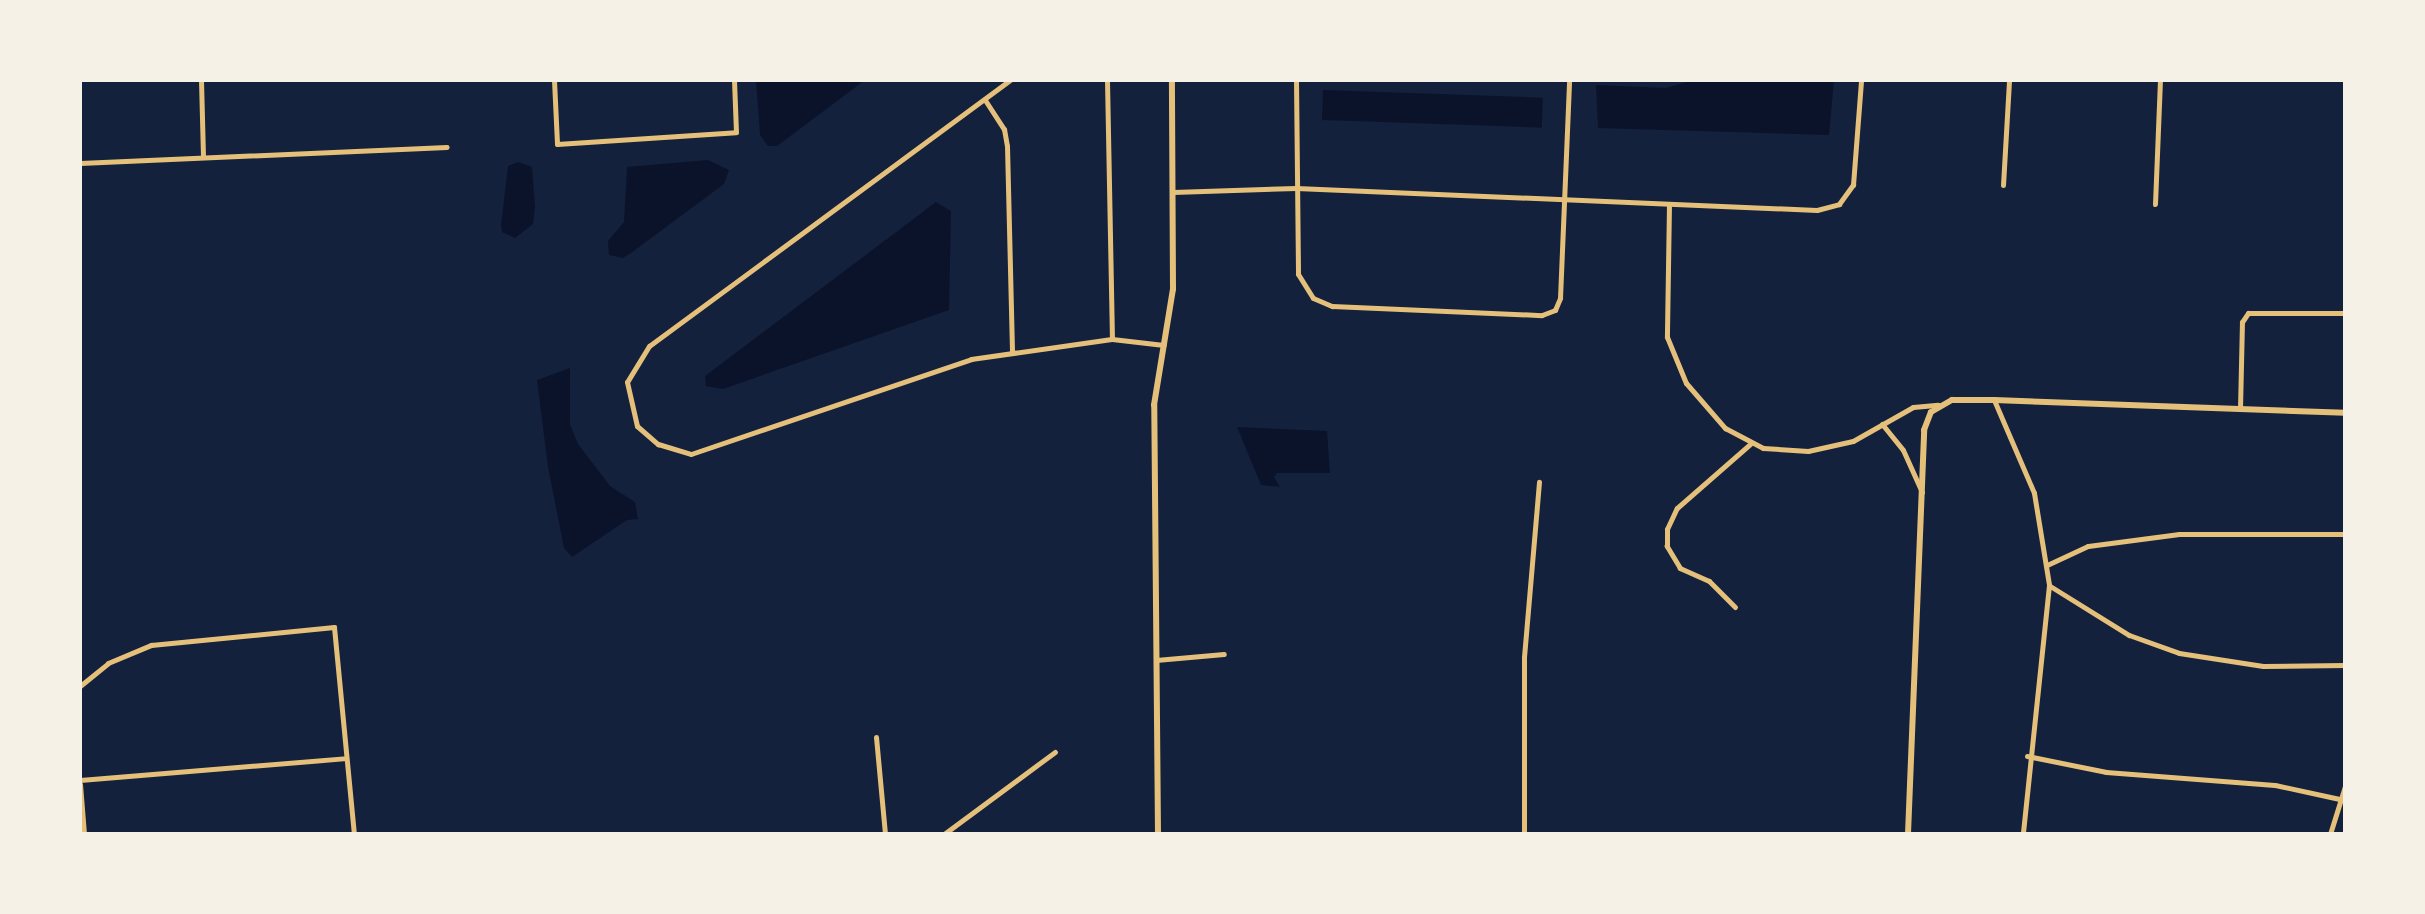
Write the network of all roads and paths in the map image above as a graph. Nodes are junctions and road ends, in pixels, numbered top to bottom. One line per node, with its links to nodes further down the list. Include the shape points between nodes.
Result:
1 (201, 80): 14 (street)
2 (554, 80): 3 (street, via 557,144 736,132)
3 (734, 80)
4 (1010, 80): 12 (street)
5 (1107, 80): 23 (street)
6 (1172, 80): 18 (street)
7 (1296, 80): 17 (street)
8 (1569, 80): 19 (street)
9 (1861, 80): 20 (street, via 1853,185 1839,204 1817,210)
10 (2009, 80): 16 (street)
11 (2160, 80): 21 (street)
12 (985, 100): 25 (street, via 1004,129 1007,146); 25 (street, via 649,346 627,382 637,426 658,444 691,454 903,386 948,365)
13 (447, 147): 14 (street)
14 (203, 156): 15 (street)
15 (80, 163)
16 (2003, 185)
17 (1296, 188): 18 (street); 19 (street); 19 (street, via 1298,274 1313,298 1332,306 1542,315 1555,310 1560,298)
18 (1173, 192): 24 (street, via 1173,289)
19 (1564, 199): 20 (street)
20 (1669, 204): 31 (street, via 1665,323 1674,361 1725,428)
21 (2155, 204)
22 (2345, 313): 28 (street, via 2248,313 2242,322)
23 (1112, 339): 24 (street); 25 (street)
24 (1164, 345): 39 (street, via 1154,405)
25 (1012, 353)
26 (1994, 400): 27 (street); 28 (street); 35 (street, via 2034,493)
27 (1938, 405): 30 (street, via 1913,407); 33 (street, via 1924,425)
28 (2240, 409): 29 (street)
29 (2345, 413)
30 (1882, 424): 31 (street, via 1853,441 1808,451 1784,453); 33 (street, via 1903,450)
31 (1750, 444): 37 (street, via 1677,508 1667,529 1667,546 1680,568 1709,581)
32 (1539, 482): 54 (street, via 1524,657)
33 (1922, 492): 55 (street)
34 (2345, 534): 35 (street, via 2179,534 2088,546)
35 (2046, 565): 36 (street)
36 (2049, 585): 40 (street, via 2129,635 2179,653 2263,666); 44 (street)
37 (1735, 607)
38 (1224, 654): 39 (street)
39 (1156, 660): 53 (street)
40 (2345, 665)
41 (80, 686): 45 (street, via 108,663 151,645 334,627)
42 (876, 737): 51 (street)
43 (1055, 752): 52 (street)
44 (2027, 756): 48 (street, via 2106,772 2275,785); 56 (street)
45 (346, 758): 46 (street); 50 (street)
46 (80, 782): 49 (street)
47 (2345, 786): 48 (street)
48 (2340, 799): 57 (street)
49 (84, 834)
50 (354, 834)
51 (885, 834)
52 (944, 834)
53 (1158, 834)
54 (1524, 834)
55 (1908, 834)
56 (2023, 834)
57 (2330, 834)

